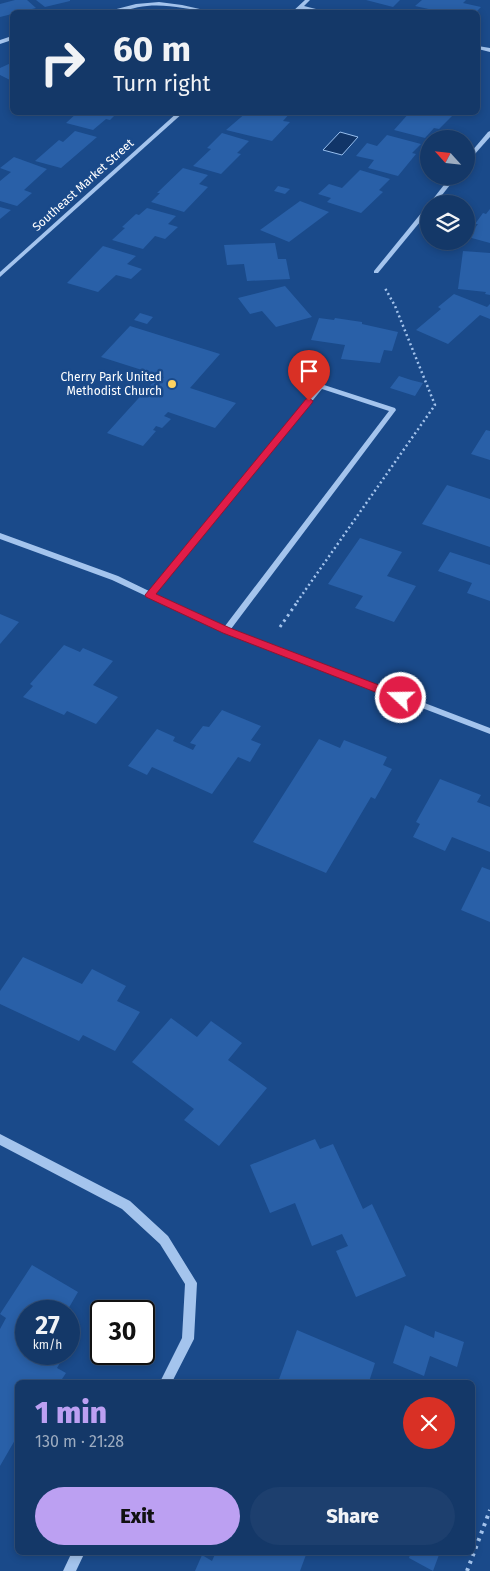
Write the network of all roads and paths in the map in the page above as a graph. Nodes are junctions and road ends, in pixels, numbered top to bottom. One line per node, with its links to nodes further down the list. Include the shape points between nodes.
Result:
1 (308, 0): 2 (street)
2 (300, 7): 5 (street); 6 (street)
3 (115, 10): 4 (street, via 154,3)
4 (202, 10)
5 (296, 10)
6 (316, 10)
7 (179, 115): 14 (street, Southeast Market Street)
8 (490, 133): 9 (street)
9 (475, 151)
10 (447, 185): 11 (street)
11 (439, 195)
12 (420, 218): 13 (street)
13 (376, 272)
14 (0, 274)
15 (0, 536): 16 (street, via 115,578)
16 (150, 595): 17 (street); 17 (street, via 321,386 393,410)
17 (226, 630): 18 (street)
18 (490, 731)
19 (0, 1139): 20 (street, via 126,1205 164,1240 191,1283 188,1339)
20 (167, 1380)
21 (490, 1510): 22 (path)
22 (475, 1550)
23 (77, 1555): 25 (street)
24 (473, 1555): 26 (path)
25 (69, 1571)
26 (467, 1571)

